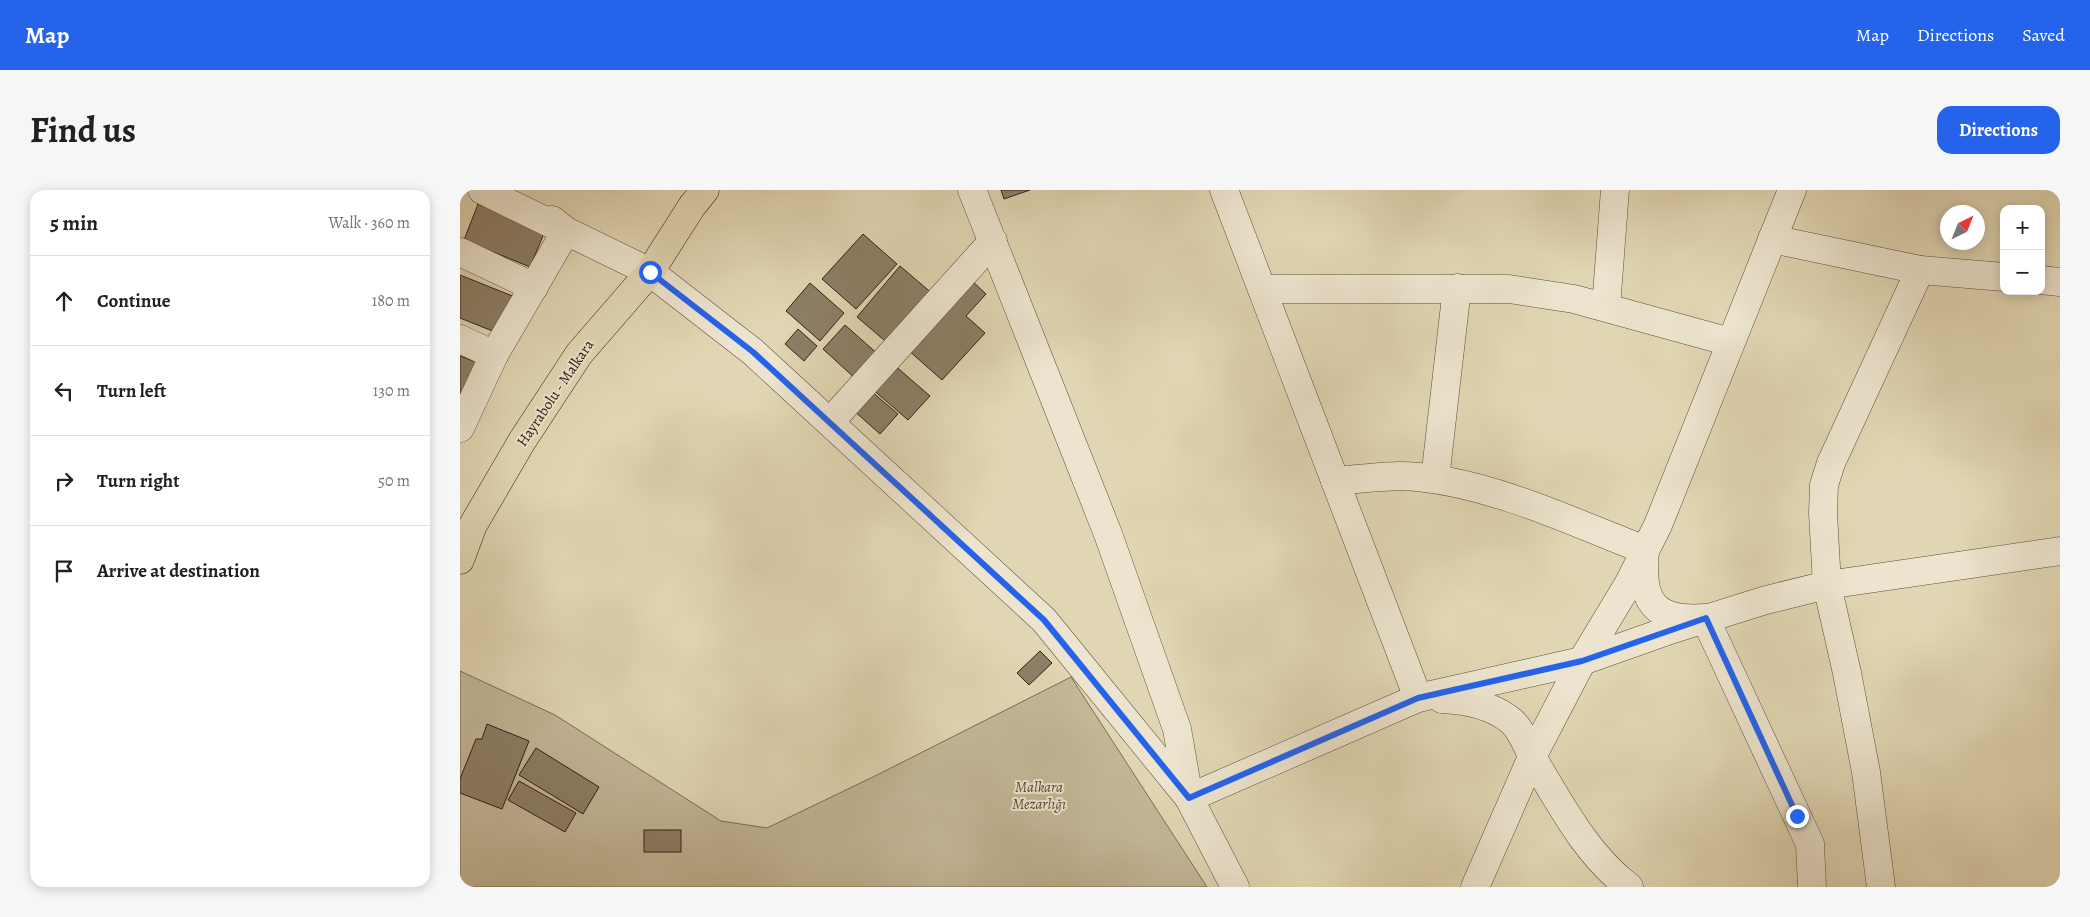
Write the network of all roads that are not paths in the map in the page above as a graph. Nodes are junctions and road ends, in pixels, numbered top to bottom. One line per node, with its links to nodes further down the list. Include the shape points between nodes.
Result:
1 (482, 190): 8 (street)
2 (516, 190): 8 (street)
3 (705, 190): 13 (main road, Hayrabolu - Malkara)
4 (972, 190): 10 (street)
5 (1224, 190): 19 (street)
6 (1616, 190): 20 (street)
7 (1792, 190): 9 (street)
8 (566, 231): 13 (street); 17 (street)
9 (1772, 239): 12 (street); 22 (street)
10 (993, 241): 24 (street); 37 (street, via 1108,534 1174,720)
11 (460, 252): 17 (street)
12 (1920, 270): 14 (street); 32 (street, via 1831,463 1824,486)
13 (650, 272): 24 (street, via 753,352); 28 (main road, Hayrabolu - Malkara, via 579,354)
14 (2000, 277)
15 (2045, 280): 16 (street)
16 (2060, 282)
17 (534, 287): 23 (street)
18 (1457, 288): 19 (street); 20 (street, via 1509,289); 26 (street)
19 (1262, 289): 27 (street)
20 (1606, 307): 22 (street)
21 (460, 339): 23 (street)
22 (1730, 342): 29 (street, via 1658,525)
23 (494, 354): 25 (street)
24 (830, 422): 37 (street, via 1044,620)
25 (460, 428)
26 (1435, 479): 27 (street, via 1394,476); 29 (street, via 1497,494)
27 (1335, 481): 35 (street)
28 (466, 519): 31 (main road, Hayrabolu - Malkara)
29 (1645, 550): 33 (street, via 1643,574 1646,591 1655,605 1669,616 1686,620); 34 (street)
30 (2060, 551): 32 (street)
31 (460, 560)
32 (1827, 585): 33 (street); 42 (street, via 1864,763)
33 (1706, 618): 34 (street); 41 (street, via 1810,844)
34 (1582, 661): 35 (street); 36 (street)
35 (1418, 698): 36 (street, via 1457,700 1499,712 1518,727); 37 (street)
36 (1532, 757): 39 (street); 40 (street, via 1582,838 1598,859)
37 (1189, 798): 38 (street)
38 (1235, 887)
39 (1475, 887)
40 (1628, 887)
41 (1812, 887)
42 (1881, 887)

